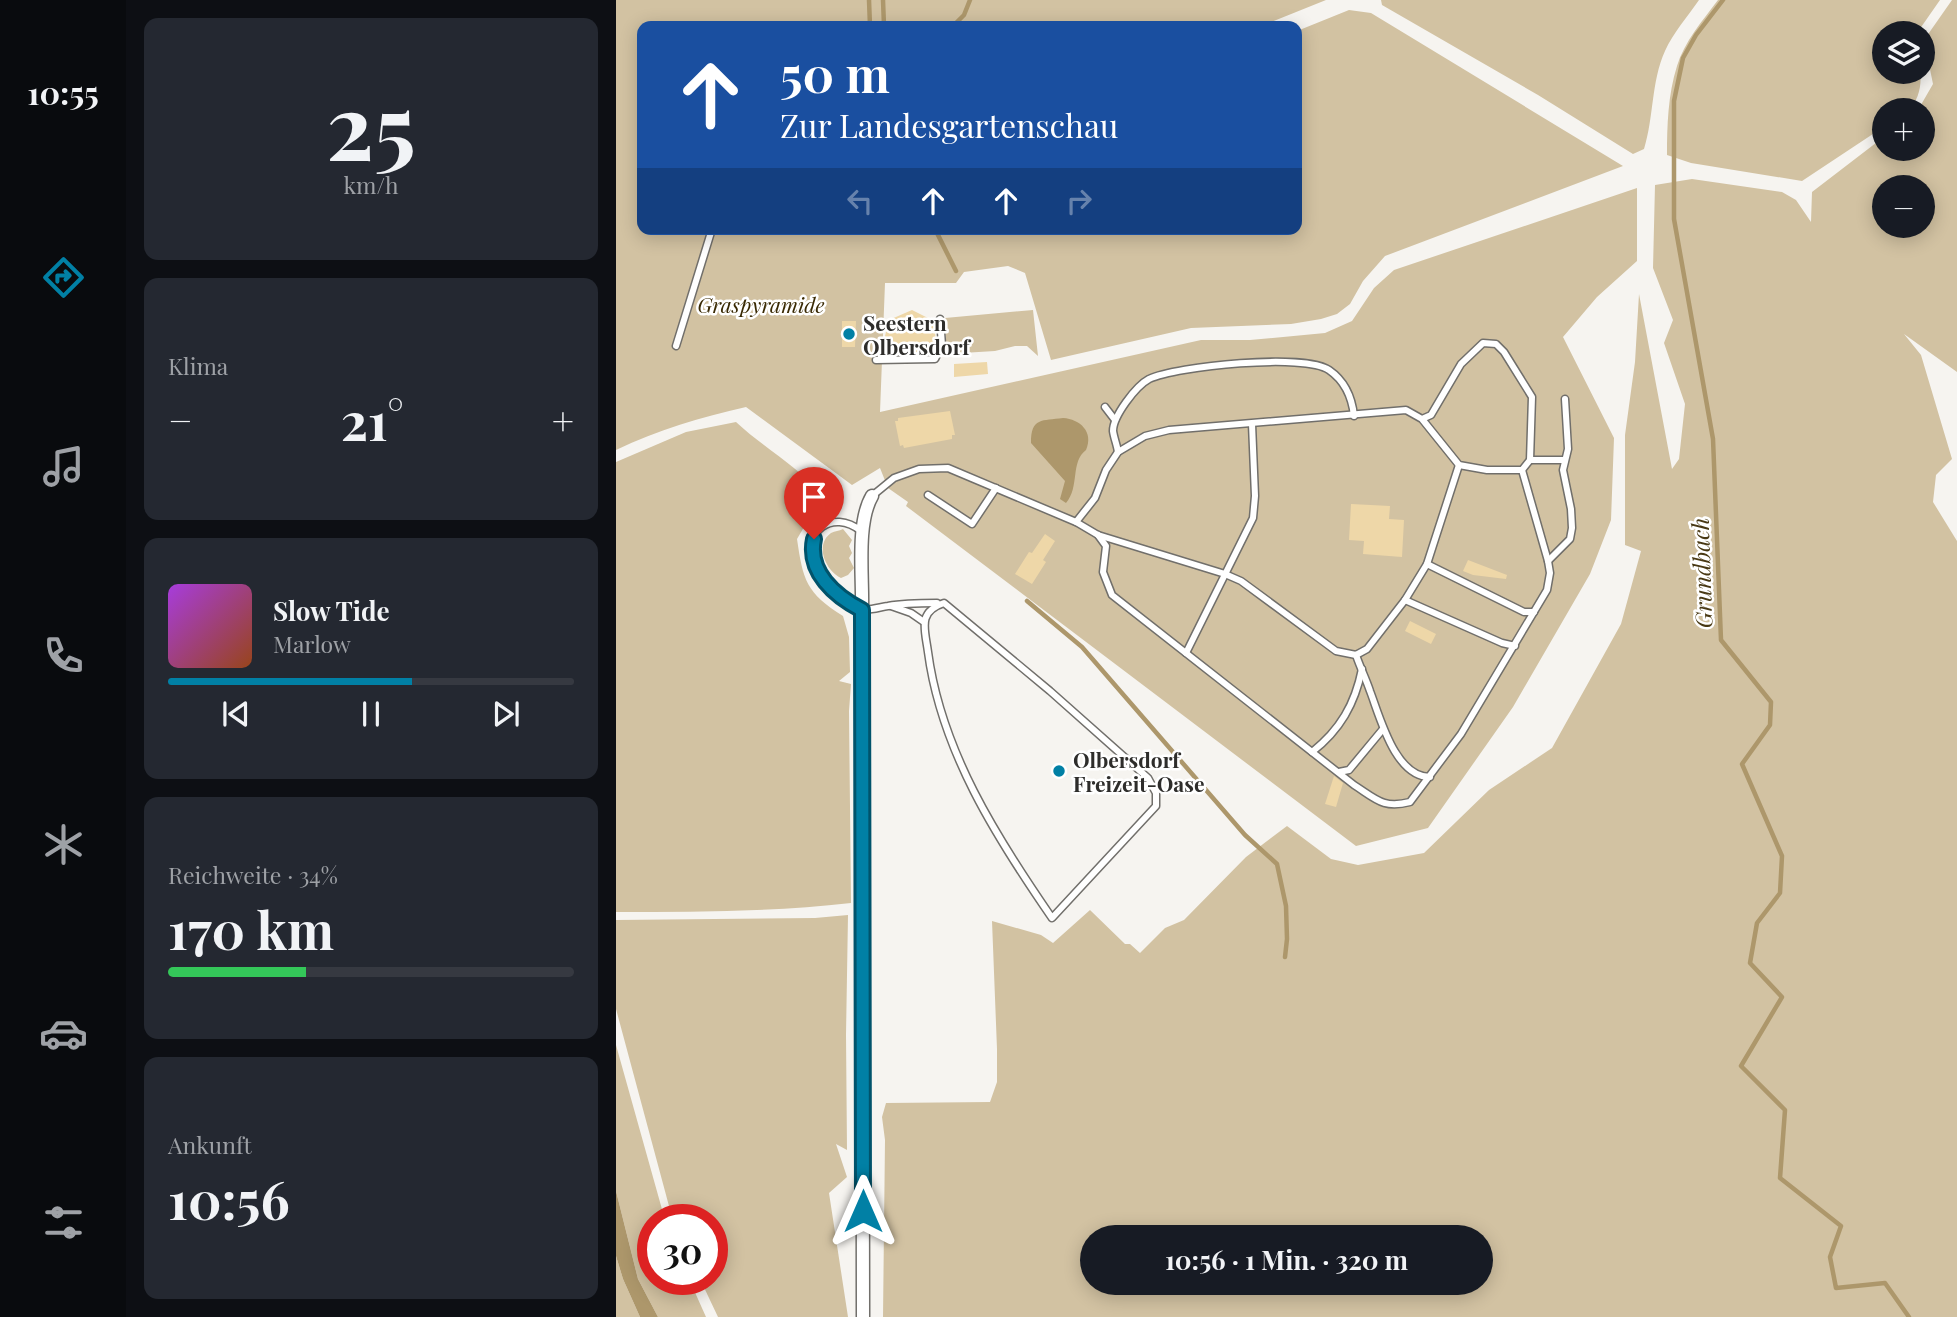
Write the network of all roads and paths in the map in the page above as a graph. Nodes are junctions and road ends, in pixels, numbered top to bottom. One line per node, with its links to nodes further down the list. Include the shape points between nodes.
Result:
1 (710, 235): 3 (lane)
2 (940, 319): 4 (lane, via 942,345 935,359)
3 (676, 346)
4 (876, 360)
5 (1565, 399): 13 (lane, via 1568,433)
6 (1105, 407): 9 (lane)
7 (1354, 416): 8 (lane, via 1406,410); 9 (lane, via 1346,387 1329,370 1314,363 1263,362 1182,370 1147,380); 10 (lane)
8 (1422, 419): 12 (lane, via 1431,415 1474,349 1483,343 1496,344 1532,397); 14 (lane)
9 (1115, 420): 11 (lane)
10 (1252, 424): 11 (lane, via 1169,430 1145,436); 24 (lane, via 1253,518)
11 (1118, 452): 19 (lane, via 1095,498)
12 (1530, 460): 13 (lane); 15 (lane)
13 (1564, 460): 22 (lane, via 1572,528 1570,539)
14 (1459, 464): 15 (lane); 23 (lane)
15 (1522, 470): 22 (lane)
16 (996, 488): 17 (lane, via 972,524); 18 (lane, via 948,468 919,469 894,478); 19 (lane)
17 (928, 495)
18 (872, 496): 20 (street, via 865,507)
19 (1076, 522): 21 (lane)
20 (863, 532): 28 (street); 28 (lane, via 843,521 830,521 816,533 812,552 814,565 829,585)
21 (1098, 535): 24 (lane); 32 (lane, via 1106,546 1103,572 1112,595)
22 (1548, 561): 29 (lane, via 1547,590)
23 (1427, 564): 25 (lane); 29 (lane, via 1524,612)
24 (1225, 573): 32 (lane); 33 (lane, via 1336,651)
25 (1405, 600): 31 (lane); 33 (lane, via 1367,649)
26 (937, 603): 27 (lane)
27 (888, 606): 28 (lane); 30 (lane)
28 (862, 610): 39 (street)
29 (1534, 612): 31 (lane)
30 (924, 622): 30 (lane, via 932,687 951,747 1008,854 1052,918 1156,806 1156,793 1148,778 944,603 930,610)
31 (1515, 646): 38 (lane)
32 (1186, 653): 36 (lane)
33 (1356, 654): 34 (lane)
34 (1362, 669): 35 (lane); 36 (lane, via 1347,714)
35 (1383, 729): 37 (lane, via 1349,770); 38 (lane, via 1404,764)
36 (1312, 752): 37 (lane)
37 (1339, 772): 38 (lane, via 1384,805 1410,802)
38 (1430, 777)
39 (863, 1317)

